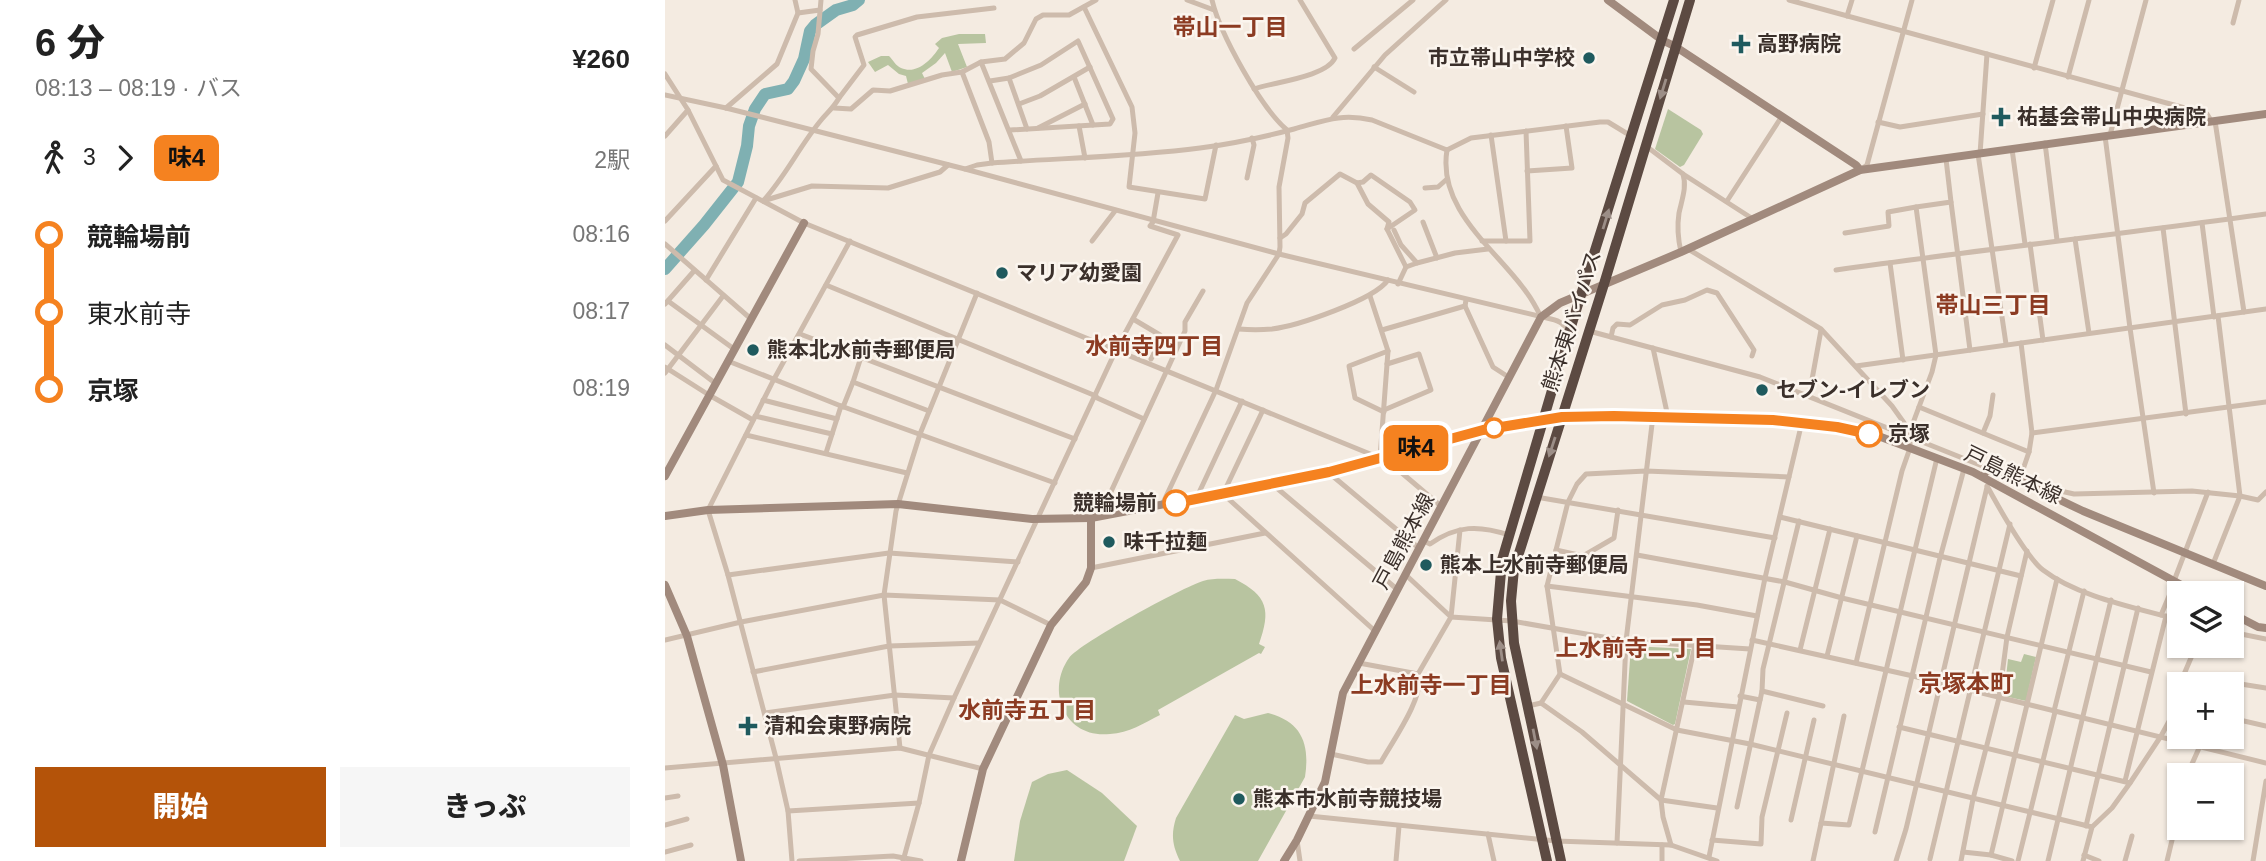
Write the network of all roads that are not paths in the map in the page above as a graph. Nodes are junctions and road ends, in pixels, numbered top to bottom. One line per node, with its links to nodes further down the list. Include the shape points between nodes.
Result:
1 (795, 0): 23 (street)
2 (821, 0): 21 (street)
3 (1096, 0): 19 (street)
4 (1187, 0): 22 (street)
5 (1212, 0): 22 (street)
6 (1300, 0): 41 (street, via 1335,58 1332,66)
7 (1413, 0): 29 (street)
8 (1446, 0): 33 (street)
9 (1608, 0): 27 (street)
10 (1674, 0): 27 (highway, 熊本東バイパス)
11 (1689, 0): 28 (highway, 熊本東バイパス)
12 (1789, 0): 24 (street)
13 (1851, 0): 24 (street)
14 (1912, 0): 26 (street)
15 (2053, 0): 34 (street)
16 (2089, 0): 38 (street)
17 (2146, 0): 42 (street)
18 (2239, 0): 25 (street)
19 (1084, 7): 31 (street, via 1069,15 1043,15 1015,52 1002,60); 78 (street, via 1132,107 1135,132)
20 (994, 8): 46 (street, via 917,17 857,35 864,65)
21 (820, 10): 23 (street); 46 (street, via 811,69)
22 (1214, 10): 41 (street)
23 (798, 13): 49 (street, via 777,64)
24 (1847, 16): 26 (street)
25 (2233, 23)
26 (1903, 31): 30 (street); 57 (street)
27 (1662, 40): 28 (street); 69 (highway, 熊本東バイパス)
28 (1677, 47): 54 (street); 74 (highway, 熊本東バイパス, one-way to 74)
29 (1354, 48)
30 (1987, 54): 34 (street); 52 (street)
31 (981, 62): 35 (street); 40 (street)
32 (1090, 66): 37 (street); 39 (street, via 1078,41 1041,65); 58 (street, via 1113,119 1110,124)
33 (1374, 67): 43 (street); 55 (street)
34 (2034, 68): 38 (street)
35 (962, 72): 50 (street, via 890,91 873,90 851,109); 82 (street, via 989,142)
36 (665, 74): 45 (street)
37 (1074, 77): 47 (street); 48 (street)
38 (2068, 77): 42 (street)
39 (1009, 78): 40 (street); 47 (street)
40 (990, 81): 63 (street)
41 (1254, 89): 64 (street)
42 (2121, 91): 56 (street, via 2207,114); 70 (street)
43 (1413, 92)
44 (665, 95): 45 (street)
45 (680, 97): 49 (street); 51 (street)
46 (839, 98): 50 (street)
47 (1019, 104): 61 (street)
48 (1085, 104): 58 (street); 62 (street)
49 (726, 108): 65 (street)
50 (834, 108): 65 (street)
51 (688, 110): 68 (street); 84 (street)
52 (1983, 114): 57 (street, via 1900,127); 77 (street)
53 (2266, 114): 56 (street)
54 (1782, 116): 86 (street); 96 (street)
55 (1333, 117): 64 (street); 76 (street, via 1372,120)
56 (2214, 121): 70 (street); 102 (street)
57 (1878, 122): 86 (street, via 1867,165)
58 (1094, 125): 59 (street)
59 (1079, 126): 62 (street); 79 (street)
60 (1566, 126): 66 (street); 69 (street, via 1608,122); 87 (street, via 1572,168)
61 (1027, 129): 62 (street); 63 (street)
62 (1037, 129)
63 (1010, 130): 81 (street)
64 (1287, 130): 71 (street); 113 (street, via 1279,187)
65 (814, 131): 83 (street); 95 (street)
66 (1526, 131): 67 (street); 87 (street)
67 (1490, 135): 76 (street); 118 (street)
68 (665, 136)
69 (1632, 136): 141 (highway, 熊本東バイパス, one-way to 69)
70 (2107, 136): 72 (street); 112 (street)
71 (1252, 138): 73 (street); 89 (street)
72 (2045, 144): 75 (street); 115 (street)
73 (1216, 145): 78 (street); 93 (street, via 1205,199)
74 (1646, 146): 88 (street); 137 (highway, 熊本東バイパス)
75 (2012, 149): 77 (street); 121 (street)
76 (1447, 150): 90 (street)
77 (1979, 154): 80 (street); 122 (street)
78 (1131, 156): 79 (street); 93 (street, via 1129,187)
79 (1085, 158): 81 (street)
80 (1946, 159): 86 (street); 97 (street)
81 (1021, 161): 82 (street)
82 (992, 163): 85 (street)
83 (948, 165): 85 (street); 95 (street, via 940,172 888,188 812,186)
84 (716, 166): 94 (street, via 723,180); 103 (street)
85 (965, 169): 99 (street)
86 (1860, 170): 101 (street)
87 (1527, 171): 118 (street, via 1530,241)
88 (1683, 174): 96 (street); 124 (street, via 1678,238)
89 (1247, 178)
90 (1447, 179): 92 (street, via 1438,187); 117 (street, via 1458,206)
91 (1357, 183): 109 (street, via 1368,204 1389,222); 109 (street, via 1371,175 1410,202 1415,210); 113 (street, via 1340,174 1305,203 1302,214)
92 (1425, 188)
93 (1158, 193): 104 (street)
94 (756, 198): 95 (street); 134 (street)
95 (763, 201): 106 (street)
96 (1727, 201): 101 (street)
97 (1951, 202): 98 (street); 125 (street)
98 (1916, 207): 111 (street, via 1888,212 1889,226); 128 (street)
99 (1115, 211): 104 (street); 119 (street)
100 (2266, 214): 102 (street)
101 (1754, 219): 124 (street)
102 (2230, 219): 107 (street); 147 (street)
103 (665, 221)
104 (1153, 222): 126 (street); 151 (street, via 1150,226 1178,235)
105 (1423, 222): 127 (street)
106 (804, 223): 116 (street); 150 (street)
107 (2202, 223): 108 (street); 148 (street)
108 (2162, 228): 112 (street); 152 (street)
109 (1387, 229): 131 (street)
110 (1394, 230): 129 (street)
111 (1845, 233)
112 (2118, 234): 114 (street); 154 (street)
113 (1280, 238): 126 (street)
114 (2075, 239): 115 (street); 159 (street)
115 (2057, 240): 121 (street)
116 (850, 241): 138 (street); 140 (street)
117 (1482, 241): 118 (street); 123 (street)
118 (1507, 241)
119 (1092, 242)
120 (665, 244): 133 (street)
121 (2027, 244): 122 (street); 164 (street)
122 (1991, 248): 125 (street); 166 (street)
123 (1488, 249): 127 (street); 149 (street, via 1527,292)
124 (1685, 251): 137 (street); 156 (street)
125 (1957, 253): 128 (street); 171 (street)
126 (1279, 254): 135 (street); 155 (street, via 1247,303)
127 (1437, 258): 129 (street)
128 (1924, 258): 130 (street); 174 (street)
129 (1417, 263): 131 (street)
130 (1890, 263): 132 (street); 178 (street)
131 (1406, 267): 136 (street)
132 (1836, 270)
133 (694, 271): 134 (street); 144 (street)
134 (706, 280): 142 (street)
135 (1388, 280): 136 (street); 143 (street)
136 (1398, 284): 145 (street)
137 (1604, 284): 141 (street); 158 (highway, 熊本東バイパス)
138 (827, 285): 160 (street); 163 (street)
139 (1203, 291): 183 (street)
140 (977, 293): 163 (street); 170 (street)
141 (1583, 293): 149 (street); 161 (highway, 熊本東バイパス)
142 (723, 296): 150 (street); 153 (street)
143 (1370, 296): 155 (street, via 1283,327); 157 (street)
144 (667, 303): 153 (street)
145 (1465, 303): 149 (street); 157 (street); 184 (street, via 1493,367)
146 (2266, 309): 147 (street)
147 (2244, 312): 148 (street)
148 (2216, 316): 152 (street); 199 (street)
149 (1541, 317): 161 (street, via 1560,321); 184 (street)
150 (751, 319): 169 (street)
151 (1133, 319): 170 (street); 177 (street, via 1162,338)
152 (2175, 322): 154 (street); 203 (street)
153 (701, 325): 169 (street); 173 (street)
154 (2130, 328): 159 (street); 210 (street)
155 (1239, 329): 189 (street)
156 (1821, 329): 181 (street); 193 (street)
157 (1382, 330): 172 (street)
158 (1589, 331): 162 (street); 205 (highway, 熊本東バイパス)
159 (2089, 333): 164 (street)
160 (800, 334): 176 (street); 185 (street)
161 (1568, 336): 211 (highway, 熊本東バイパス)
162 (1611, 337): 168 (street); 175 (street, via 1617,324 1630,325 1663,305 1707,290 1717,293 1754,350)
163 (958, 340): 188 (street); 192 (street)
164 (2043, 340): 165 (street)
165 (2021, 343): 166 (street); 214 (street)
166 (2006, 344): 171 (street)
167 (665, 345): 173 (street)
168 (1653, 348): 193 (street, via 1761,377); 206 (street)
169 (734, 349): 179 (street)
170 (1116, 350): 183 (street); 192 (street)
171 (1970, 350): 174 (street)
172 (1388, 351): 180 (street); 202 (street, via 1349,366 1355,398)
173 (678, 355): 182 (street); 187 (street)
174 (1936, 355): 178 (street); 198 (street)
175 (1752, 356)
176 (862, 357): 186 (street); 188 (street)
177 (1151, 359)
178 (1903, 360): 181 (street)
179 (727, 361): 185 (street); 187 (street)
180 (1387, 364): 202 (street); 202 (street, via 1419,354 1431,390)
181 (1856, 366): 218 (street)
182 (666, 370): 191 (street)
183 (1167, 371): 189 (street); 209 (street)
184 (1510, 378): 213 (street)
185 (773, 381): 194 (street); 197 (street)
186 (853, 382): 197 (street); 201 (street)
187 (715, 383): 191 (street)
188 (939, 387): 201 (street); 220 (street)
189 (1216, 390): 195 (street); 247 (street)
190 (1993, 395): 215 (street)
191 (709, 396): 207 (street); 226 (street)
192 (1095, 396): 209 (street); 220 (street)
193 (1809, 396): 218 (street)
194 (763, 400): 207 (street); 208 (street)
195 (1241, 401): 200 (street); 244 (street)
196 (2266, 402): 199 (street)
197 (842, 406): 208 (street); 217 (street)
198 (1919, 407): 215 (street); 218 (street)
199 (2230, 407): 203 (street); 242 (street)
200 (1263, 410): 224 (street); 241 (street)
201 (929, 411): 217 (street)
202 (1384, 411): 224 (street)
203 (2186, 414): 210 (street)
204 (1653, 416): 205 (street, 戸島熊本線); 206 (street, 戸島熊本線); 229 (street)
205 (1562, 417): 211 (street, 戸島熊本線); 243 (highway, 熊本東バイパス, one-way to 243)
206 (1668, 417): 212 (street, 戸島熊本線)
207 (754, 418): 216 (street); 219 (street)
208 (837, 419): 216 (street)
209 (1144, 419): 253 (street)
210 (2143, 419): 214 (street); 240 (street)
211 (1544, 420): 213 (street, 戸島熊本線); 262 (highway, 熊本東バイパス)
212 (1802, 422): 221 (street, 戸島熊本線, via 1851,429); 233 (street)
213 (1483, 430): 224 (street); 248 (street, 戸島熊本線)
214 (2032, 432): 222 (street)
215 (1983, 433): 222 (street)
216 (832, 434): 223 (street)
217 (920, 434): 231 (street); 235 (street)
218 (1910, 434): 221 (street); 228 (street)
219 (746, 435): 223 (street); 249 (street)
220 (1075, 439): 235 (street)
221 (1910, 448): 225 (street, 戸島熊本線); 265 (street)
222 (2029, 452): 234 (street)
223 (826, 453): 231 (street)
224 (1381, 457): 230 (street); 248 (street)
225 (1937, 458): 227 (street, 戸島熊本線); 268 (street)
226 (666, 469)
227 (1964, 469): 232 (street, 戸島熊本線); 273 (street)
228 (1990, 469): 232 (street); 234 (street)
229 (1646, 471): 233 (street); 245 (street, via 1586,474); 251 (street)
230 (1329, 472): 236 (street); 266 (street)
231 (907, 473): 246 (street)
232 (1983, 476): 237 (street); 284 (street, 戸島熊本線)
233 (1789, 477): 254 (street)
234 (2019, 481): 240 (street, via 2074,494); 270 (street)
235 (1055, 483): 256 (street)
236 (1272, 484): 241 (street); 289 (street)
237 (1987, 486): 258 (street); 276 (street)
238 (2208, 492): 240 (street); 242 (street); 270 (street)
239 (2266, 492): 242 (street, via 2258,500)
240 (2154, 493)
241 (1223, 494): 244 (street); 261 (street)
242 (2240, 496): 275 (street)
243 (1537, 497): 245 (street); 308 (highway, 熊本東バイパス, via 1514,569)
244 (1196, 499): 247 (street)
245 (1568, 502): 250 (street); 267 (street)
246 (898, 504): 249 (street); 256 (street); 271 (street)
247 (1162, 505): 253 (street)
248 (1442, 507): 266 (street, 戸島熊本線)
249 (708, 510): 252 (street); 279 (street)
250 (1618, 510): 251 (street); 267 (street, via 1614,538 1583,556)
251 (1641, 514): 264 (street); 272 (street)
252 (665, 516)
253 (1103, 516): 255 (street)
254 (1780, 517): 257 (street); 264 (street)
255 (1091, 518): 256 (street); 277 (street)
256 (1038, 519): 274 (street)
257 (1799, 521): 259 (street); 285 (street)
258 (2010, 524): 269 (street); 278 (street)
259 (1830, 529): 263 (street); 290 (street)
260 (1460, 530): 262 (street, via 1483,527); 266 (street); 303 (street)
261 (1265, 533): 277 (street); 314 (street)
262 (1509, 535): 306 (highway, 熊本東バイパス)
263 (1857, 536): 265 (street); 294 (street)
264 (1775, 538): 282 (street)
265 (1884, 544): 268 (street); 298 (street)
266 (1422, 545): 280 (street, 戸島熊本線)
267 (1556, 550): 287 (street)
268 (1914, 551): 273 (street); 300 (street)
269 (2027, 551): 281 (street); 283 (street)
270 (2185, 552): 275 (street); 284 (street)
271 (889, 553): 274 (street); 279 (street); 292 (street)
272 (1637, 555): 282 (street); 293 (street)
273 (1940, 558): 276 (street); 304 (street)
274 (1018, 562): 295 (street)
275 (2213, 564): 288 (street)
276 (1969, 565): 278 (street); 310 (street)
277 (1091, 568): 311 (street, via 1086,583)
278 (1998, 571): 281 (street); 315 (street)
279 (728, 575): 309 (street)
280 (1406, 576): 289 (street, 戸島熊本線); 303 (street)
281 (2021, 576): 318 (street)
282 (1765, 578): 285 (street); 301 (street)
283 (2057, 579): 291 (street); 326 (street)
284 (2174, 581)
285 (1785, 582): 290 (street); 324 (street)
286 (665, 585): 317 (street)
287 (1546, 586): 293 (street); 312 (street)
288 (2266, 586)
289 (1398, 590): 314 (street, 戸島熊本線)
290 (1814, 590): 294 (street); 329 (street)
291 (2084, 591): 296 (street); 330 (street)
292 (884, 595): 295 (street); 309 (street); 327 (street)
293 (1631, 598): 301 (street); 322 (street)
294 (1842, 598): 298 (street); 331 (street)
295 (1000, 600): 311 (street); 323 (street)
296 (2111, 600): 299 (street); 332 (street)
297 (2167, 603): 302 (street)
298 (1869, 604): 300 (street); 334 (street)
299 (2139, 608): 302 (street); 335 (street)
300 (1899, 611): 304 (street); 336 (street)
301 (1757, 616): 321 (street)
302 (2163, 616): 305 (street); 337 (street)
303 (1451, 617): 306 (street); 339 (street)
304 (1926, 617): 310 (street); 341 (street)
305 (2167, 617)
306 (1497, 619): 308 (street); 423 (highway, 熊本東バイパス, one-way to 306, via 1501,658)
307 (2244, 619): 313 (street)
308 (1512, 621): 312 (street); 356 (highway, 熊本東バイパス)
309 (741, 622): 317 (street); 338 (street)
310 (1954, 624): 315 (street); 342 (street)
311 (1051, 625): 394 (street)
312 (1552, 627): 322 (street); 340 (street)
313 (2266, 628)
314 (1375, 631): 333 (street, 戸島熊本線)
315 (1984, 631): 318 (street); 345 (street)
316 (2244, 635): 319 (street)
317 (687, 636): 320 (street); 389 (street)
318 (2007, 637): 326 (street); 350 (street)
319 (2266, 639)
320 (665, 640)
321 (1752, 640): 324 (street); 328 (street)
322 (1626, 641): 325 (street); 354 (street)
323 (979, 643): 327 (street); 349 (street)
324 (1770, 643): 329 (street); 346 (street)
325 (1695, 645): 328 (street); 352 (street)
326 (2041, 645): 330 (street); 355 (street)
327 (889, 646): 338 (street); 347 (street)
328 (1750, 649): 348 (street)
329 (1800, 650): 331 (street)
330 (2069, 652): 332 (street); 359 (street)
331 (1827, 656): 334 (street)
332 (2097, 659): 335 (street); 363 (street)
333 (1359, 663): 339 (street); 382 (street, 戸島熊本線, via 1343,693)
334 (1856, 663): 336 (street)
335 (2124, 665): 337 (street); 366 (street)
336 (1884, 670): 341 (street); 395 (street)
337 (2151, 671): 371 (street)
338 (753, 672): 360 (street)
339 (1418, 674): 382 (street, via 1417,698 1381,762)
340 (1560, 674): 353 (street); 354 (street)
341 (1913, 676): 342 (street); 369 (street)
342 (1940, 683): 345 (street); 372 (street)
343 (2244, 685): 344 (street)
344 (2266, 688)
345 (1969, 690): 350 (street); 376 (street)
346 (1762, 691): 351 (street); 357 (street)
347 (895, 695): 349 (street); 360 (street); 378 (street)
348 (1741, 696): 351 (street); 358 (street)
349 (954, 698): 383 (street)
350 (1999, 698): 355 (street); 379 (street)
351 (1760, 700): 377 (street)
352 (1684, 702): 358 (street); 370 (street)
353 (1541, 703): 356 (street); 390 (street)
354 (1622, 704): 370 (street); 390 (street)
355 (2028, 705): 359 (street); 384 (street)
356 (1528, 706): 427 (highway, 熊本東バイパス, one-way to 427)
357 (1823, 706)
358 (1738, 707): 375 (street)
359 (2055, 712): 363 (street); 387 (street)
360 (765, 713): 385 (street)
361 (1787, 713): 381 (street)
362 (1845, 716): 391 (street)
363 (2083, 718): 366 (street); 393 (street)
364 (1814, 720): 386 (street)
365 (2244, 721): 368 (street)
366 (2110, 725): 371 (street); 396 (street)
367 (2167, 725): 373 (street)
368 (2266, 726)
369 (1899, 727): 372 (street); 397 (street)
370 (1677, 730): 375 (street); 405 (street)
371 (2137, 731): 373 (street); 399 (street)
372 (1928, 734): 376 (street); 400 (street)
373 (2161, 736): 374 (street); 399 (street)
374 (2167, 738)
375 (1730, 741): 377 (street); 409 (street)
376 (1957, 741): 379 (street); 401 (street)
377 (1750, 744): 381 (street); 408 (street)
378 (900, 748): 383 (street); 385 (street)
379 (1987, 748): 384 (street); 404 (street)
380 (2208, 749): 388 (street)
381 (1779, 752): 386 (street); 425 (street, via 1762,817 1761,844)
382 (1331, 754): 412 (street, 戸島熊本線, via 1325,782)
383 (929, 755): 394 (street); 406 (street)
384 (2015, 755): 387 (street); 407 (street)
385 (776, 758): 389 (street); 410 (street)
386 (1805, 758): 391 (street); 414 (street)
387 (2042, 761): 393 (street); 411 (street)
388 (2266, 763)
389 (723, 765): 392 (street); 439 (street)
390 (1620, 765): 405 (street); 428 (street)
391 (1833, 765): 395 (street); 416 (street)
392 (665, 768)
393 (2071, 768): 396 (street); 415 (street)
394 (983, 769): 443 (street)
395 (1861, 772): 397 (street); 416 (street, via 1849,825)
396 (2098, 775): 399 (street); 419 (street)
397 (1887, 778): 400 (street); 420 (street)
398 (2266, 781): 461 (street)
399 (2128, 782): 419 (street, via 2112,808)
400 (1917, 785): 401 (street); 453 (street)
401 (1946, 792): 404 (street); 438 (street)
402 (678, 796): 403 (street)
403 (665, 798)
404 (1973, 799): 407 (street); 433 (street)
405 (1661, 800): 409 (street); 431 (street)
406 (919, 803): 410 (street); 437 (street)
407 (2003, 806): 411 (street); 434 (street)
408 (1737, 807)
409 (1717, 808): 425 (street)
410 (788, 811): 440 (street)
411 (2030, 813): 415 (street); 456 (street)
412 (1309, 816): 418 (street); 424 (street, 戸島熊本線)
413 (688, 820): 417 (street)
414 (1791, 820)
415 (2058, 820): 419 (street); 457 (street)
416 (1821, 823): 452 (street)
417 (665, 825)
418 (1399, 826): 421 (street); 446 (street)
419 (2089, 827): 436 (street)
420 (1875, 832)
421 (1488, 834): 423 (street); 447 (street)
422 (2132, 836): 459 (street)
423 (1542, 839): 427 (street); 448 (highway, 熊本東バイパス)
424 (1297, 840): 444 (street, 戸島熊本線); 445 (street)
425 (1712, 840): 435 (street)
426 (2172, 840): 460 (street)
427 (1556, 841): 428 (street); 449 (highway, 熊本東バイパス)
428 (1617, 843): 430 (street)
429 (691, 845): 432 (street)
430 (1662, 845): 431 (street); 450 (street)
431 (1671, 845): 435 (street)
432 (665, 852)
433 (1963, 852): 434 (street); 454 (street)
434 (1990, 855): 455 (street)
435 (1709, 857): 451 (street)
436 (2084, 858): 458 (street)
437 (903, 859): 441 (street); 442 (street)
438 (1930, 859)
439 (741, 861)
440 (792, 861)
441 (799, 861)
442 (921, 861)
443 (961, 861)
444 (1284, 861)
445 (1300, 861)
446 (1396, 861)
447 (1494, 861)
448 (1547, 861)
449 (1561, 861)
450 (1662, 861)
451 (1717, 861)
452 (1812, 861)
453 (1896, 861)
454 (1961, 861)
455 (2012, 861)
456 (2018, 861)
457 (2048, 861)
458 (2099, 861)
459 (2125, 861)
460 (2167, 861)
461 (2253, 861)

